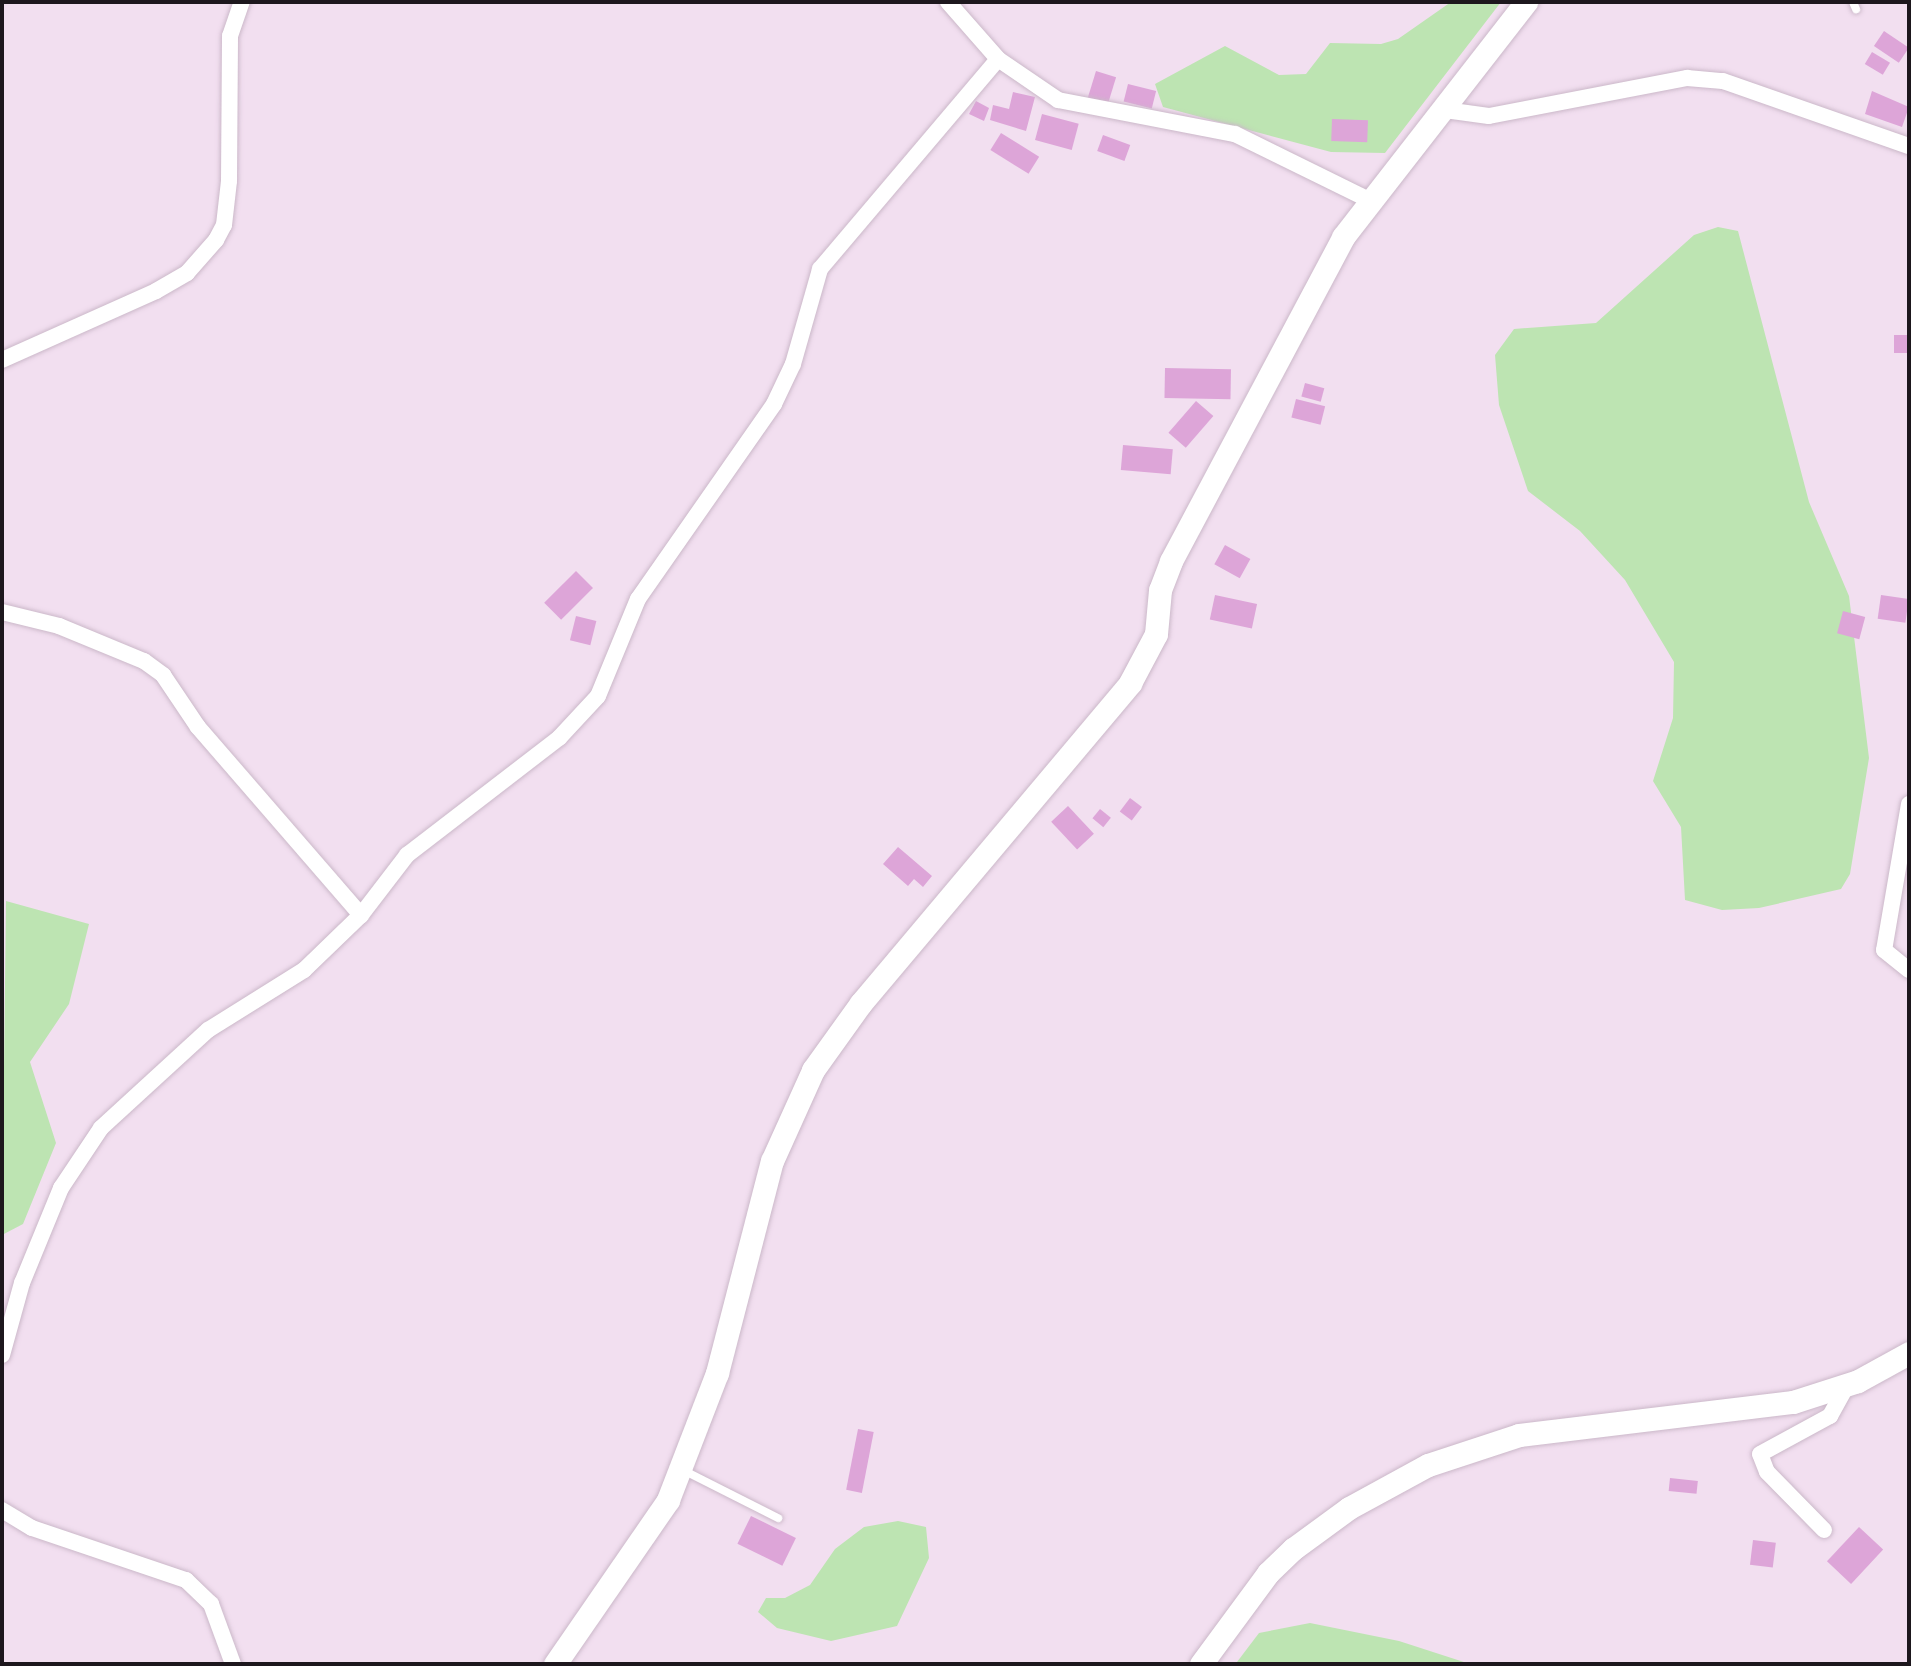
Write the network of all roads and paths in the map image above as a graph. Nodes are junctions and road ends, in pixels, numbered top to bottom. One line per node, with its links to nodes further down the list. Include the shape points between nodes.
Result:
1 (242, 2): 8 (street, via 230,36 229,181 224,225 216,240 187,273 156,291)
2 (948, 2): 4 (street)
3 (1526, 2): 5 (street)
4 (998, 59): 7 (street, via 1058,100 1235,134); 11 (street, via 820,269 793,364 774,404 638,599 598,696 559,738 407,855)
5 (1445, 110): 6 (street, via 1489,116 1687,78 1723,81); 7 (street)
6 (1909, 146)
7 (1371, 201): 16 (street, via 1337,249 1171,561 1160,590 1156,634 1130,683 861,1003 813,1070 772,1161 717,1373)
8 (2, 360)
9 (2, 612): 11 (street, via 59,626 144,660 163,675 198,726)
10 (1909, 804): 12 (street, via 1884,950)
11 (361, 915): 14 (street, via 304,970 191,1044 101,1128 56,1199 22,1283)
12 (1909, 970)
13 (1909, 1353): 15 (street)
14 (2, 1355)
15 (1848, 1384): 19 (street, via 1830,1416 1760,1454 1767,1472); 22 (street, via 1793,1402 1519,1435 1428,1465 1349,1508 1293,1549 1268,1573)
16 (681, 1469): 18 (lane); 21 (street, via 651,1529)
17 (2, 1510): 20 (street, via 32,1528 186,1580 211,1604)
18 (778, 1518)
19 (1824, 1531)
20 (233, 1664)
21 (555, 1664)
22 (1200, 1664)

